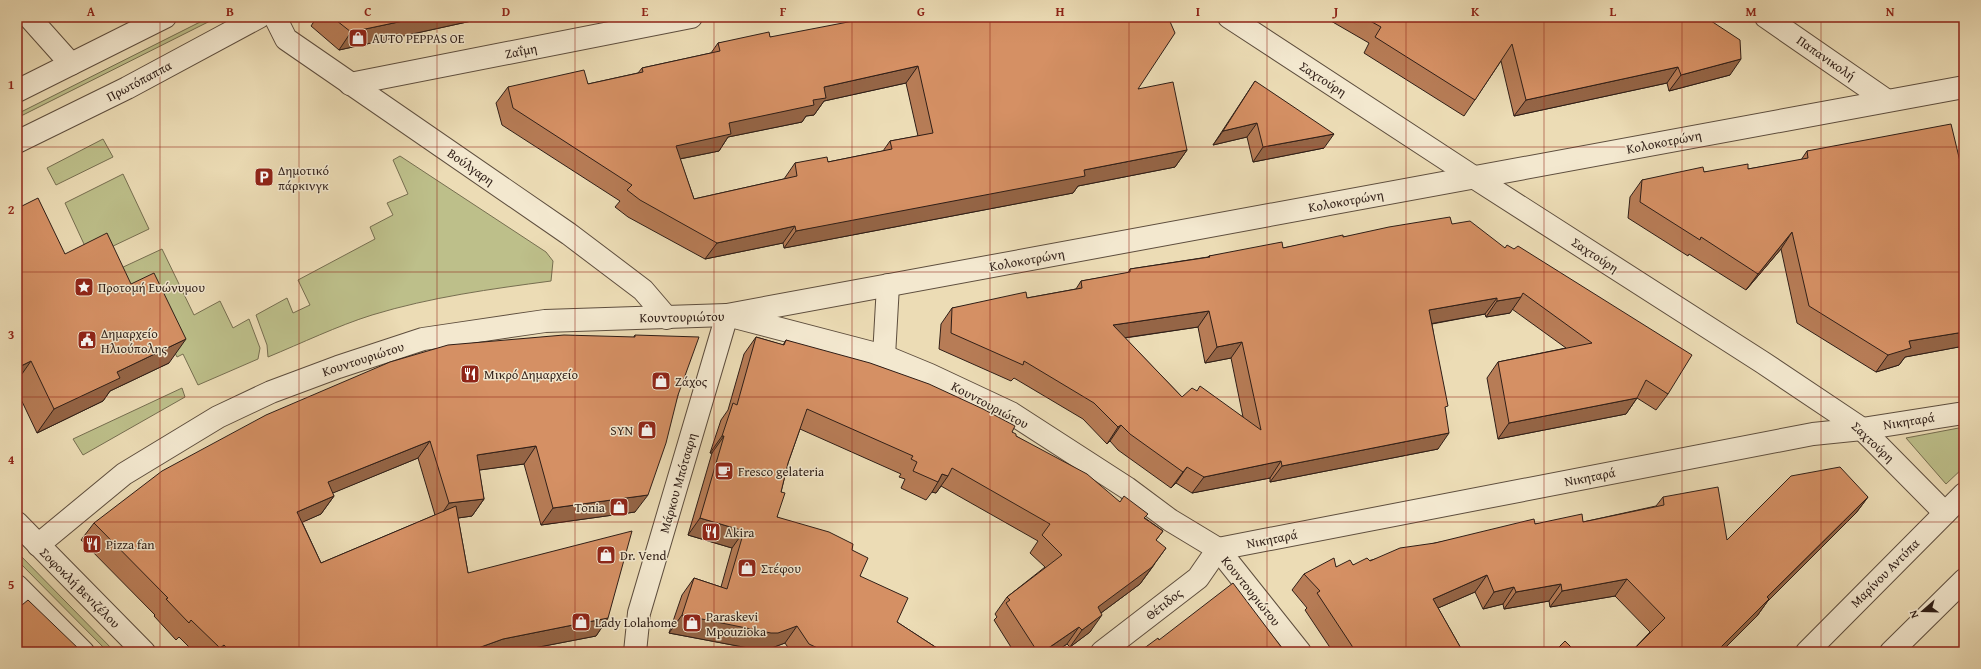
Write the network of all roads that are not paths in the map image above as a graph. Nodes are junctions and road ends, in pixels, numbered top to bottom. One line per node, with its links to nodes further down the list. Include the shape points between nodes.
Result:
1 (29, 17): 8 (street)
2 (165, 17): 8 (street)
3 (259, 17): 13 (street, Πρωτόπαππα, via 127,88)
4 (275, 17): 9 (street, Βούλγαρη, via 286,39)
5 (691, 17): 9 (street, Ζαΐμη)
6 (1229, 17): 14 (street, Σαχτούρη)
7 (1766, 17): 12 (street, Παπανικολή)
8 (71, 64): 11 (street)
9 (350, 84): 17 (street, Βούλγαρη, via 569,234 643,290)
10 (1964, 87): 12 (street, Κολοκοτρώνη)
11 (17, 91)
12 (1886, 100): 14 (street, Κολοκοτρώνη)
13 (17, 142)
14 (1475, 178): 15 (street, Κολοκοτρώνη); 20 (street, Σαχτούρη)
15 (888, 285): 16 (street, Κολοκοτρώνη); 18 (street)
16 (727, 315): 17 (street, Κουντουριώτου); 18 (street, Κουντουριώτου); 30 (street, Μάρκου Μπότσαρη, via 639,614)
17 (667, 318): 24 (street, Κουντουριώτου, via 545,320 423,339 338,367 271,392 218,418 124,474)
18 (884, 356): 25 (street, Κουντουριώτου, via 930,374 1010,413)
19 (1964, 413): 20 (street, Νικηταρά)
20 (1862, 429): 22 (street, Σαχτούρη); 25 (street, Νικηταρά, via 1806,435)
21 (1964, 494): 22 (street, Μαρίνου Αντύπα)
22 (1945, 513): 33 (street, Μαρίνου Αντύπα)
23 (17, 523): 24 (street, Σοφοκλή Βενιζέλου)
24 (38, 545): 29 (street, Σοφοκλή Βενιζέλου)
25 (1218, 549): 31 (street, Θέτιδος, via 1198,578); 32 (street, Κουντουριώτου)
26 (1964, 580): 34 (street)
27 (17, 586): 28 (street)
28 (83, 652)
29 (144, 652)
30 (635, 652)
31 (1102, 652)
32 (1300, 652)
33 (1807, 652)
34 (1891, 652)

